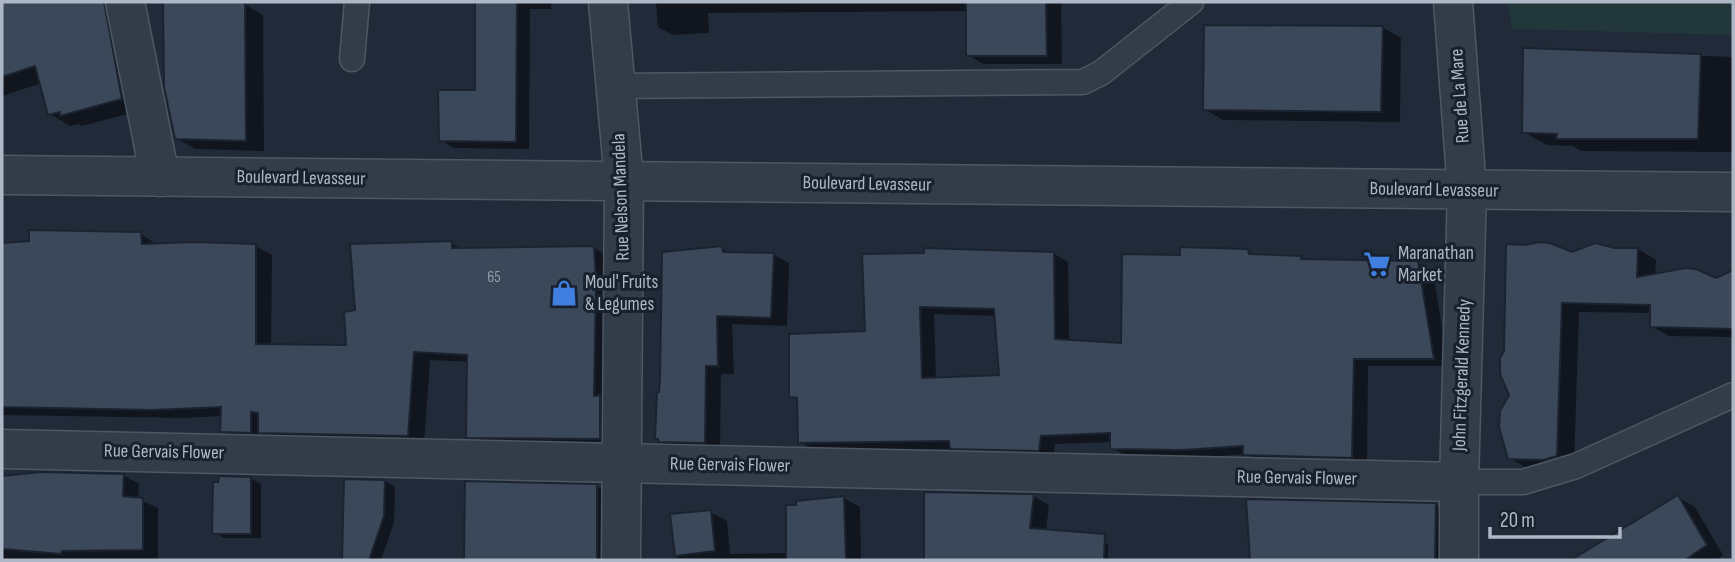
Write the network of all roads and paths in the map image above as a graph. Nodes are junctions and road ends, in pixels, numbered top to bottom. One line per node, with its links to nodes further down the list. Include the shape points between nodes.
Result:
1 (125, 2): 9 (street)
2 (357, 2): 6 (lane)
3 (608, 2): 7 (street, Rue Nelson Mandela)
4 (1191, 2): 7 (lane, via 1083,82)
5 (1453, 2): 11 (street, Rue de La Mare)
6 (352, 59)
7 (615, 86): 10 (street, Rue Nelson Mandela)
8 (2, 175): 9 (street, Boulevard Levasseur)
9 (160, 177): 10 (street, Boulevard Levasseur)
10 (624, 181): 11 (street, Boulevard Levasseur); 15 (street, Rue Nelson Mandela)
11 (1467, 190): 12 (street, Boulevard Levasseur); 16 (street, John Fitzgerald Kennedy)
12 (1733, 192)
13 (1733, 396): 16 (lane, via 1576,467 1523,482)
14 (2, 449): 15 (street, Rue Gervais Flower)
15 (622, 463): 16 (street, Rue Gervais Flower); 17 (street, Rue Nelson Mandela)
16 (1459, 482): 18 (street, John Fitzgerald Kennedy)
17 (621, 560)
18 (1459, 560)

